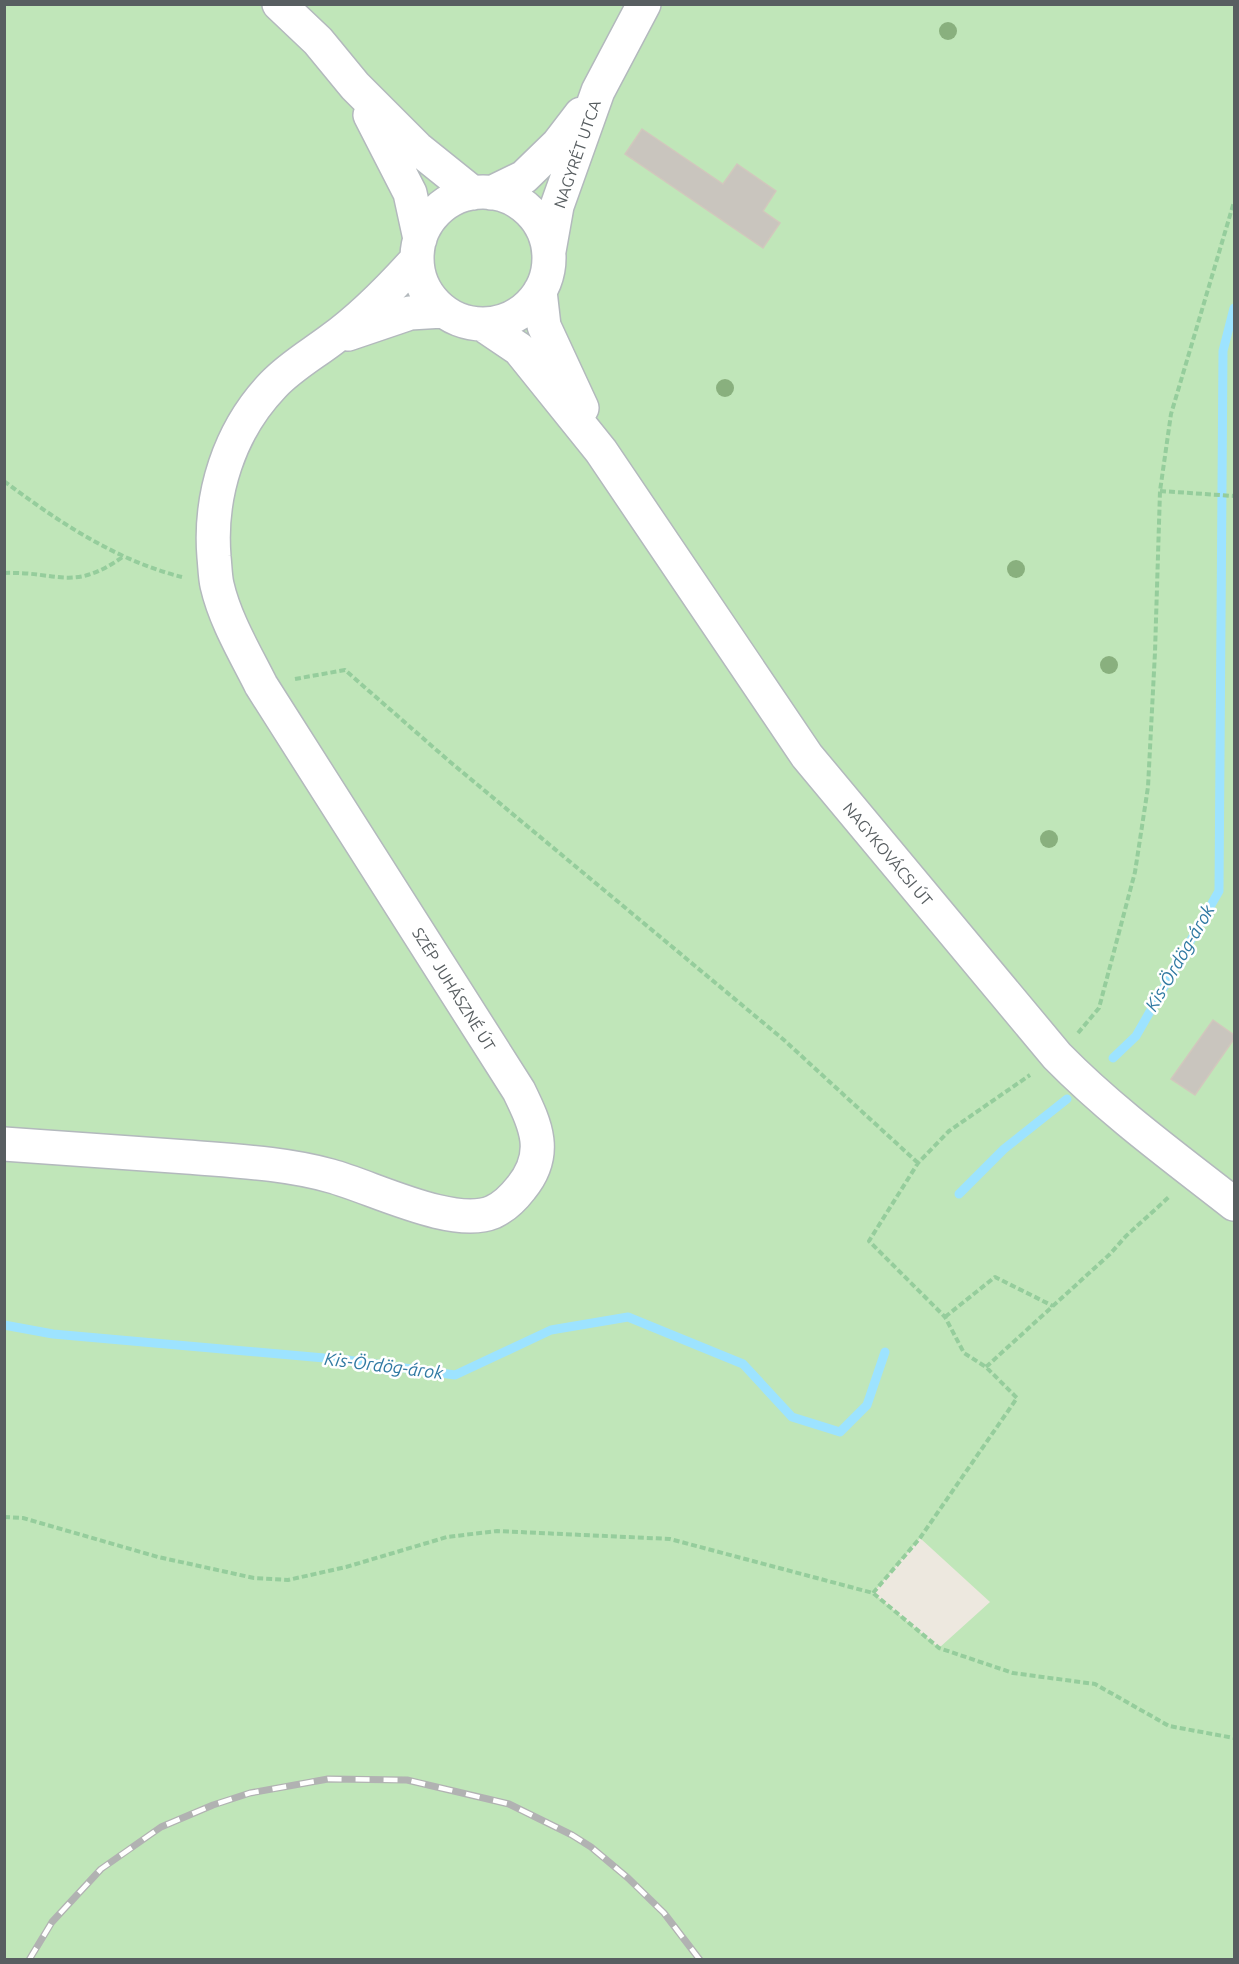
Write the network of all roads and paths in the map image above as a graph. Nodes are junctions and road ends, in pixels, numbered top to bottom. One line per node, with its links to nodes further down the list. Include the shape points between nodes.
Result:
1 (279, 4): 3 (street, via 318,41)
2 (644, 4): 4 (street, NAGYRÉT UTCA)
3 (356, 86): 5 (street, via 417,148); 7 (street, via 410,193)
4 (598, 91): 5 (street, NAGYRÉT UTCA, via 558,144 524,177); 8 (street, NAGYRÉT UTCA, via 557,206)
5 (482, 193): 7 (street, via 447,202 431,217); 8 (street, via 514,200 524,207 539,223)
6 (1234, 202): 15 (path, via 1171,414)
7 (418, 249): 10 (street, via 422,284); 12 (street, SZÉP JUHÁSZNÉ ÚT, via 390,290)
8 (549, 253): 9 (street, via 548,271)
9 (540, 291): 11 (street, via 531,303 508,319); 13 (street, NAGYKOVÁCSI ÚT, via 544,326)
10 (443, 310): 11 (street, via 459,320); 12 (street, SZÉP JUHÁSZNÉ ÚT, via 410,313)
11 (482, 324): 13 (street, NAGYKOVÁCSI ÚT, via 519,349)
12 (332, 339): 19 (street, SZÉP JUHÁSZNÉ ÚT, via 274,384 238,434 216,498 213,542)
13 (601, 451): 21 (street, NAGYKOVÁCSI ÚT, via 807,756)
14 (4, 481): 17 (path, via 75,530)
15 (1160, 491): 16 (path); 21 (path, via 1148,787 1135,872 1099,1008)
16 (1234, 496)
17 (124, 556): 18 (path, via 93,575 78,578); 19 (path, via 167,574)
18 (4, 573)
19 (217, 584): 20 (street, SZÉP JUHÁSZNÉ ÚT, via 235,635)
20 (261, 685): 22 (street, SZÉP JUHÁSZNÉ ÚT, via 519,1091 534,1122 538,1147 526,1181 512,1199 494,1212 471,1216 446,1213 330,1176 277,1165); 23 (path, via 345,670 784,1040)
21 (1067, 1045): 23 (path, via 949,1131); 24 (street, NAGYKOVÁCSI ÚT, via 1089,1088)
22 (4, 1144)
23 (918, 1163): 27 (path, via 869,1241)
24 (1193, 1172): 25 (street, NAGYKOVÁCSI ÚT); 26 (path)
25 (1234, 1204)
26 (1053, 1306): 27 (path, via 995,1277); 28 (path)
27 (945, 1317): 28 (path, via 964,1353)
28 (986, 1367): 30 (path, via 1017,1398 920,1538)
29 (4, 1517): 30 (path, via 23,1518 158,1557 254,1578 288,1580 447,1537 497,1531 670,1539)
30 (873, 1593): 31 (path, via 939,1648 1013,1673 1095,1684 1169,1726)
31 (1234, 1738)

